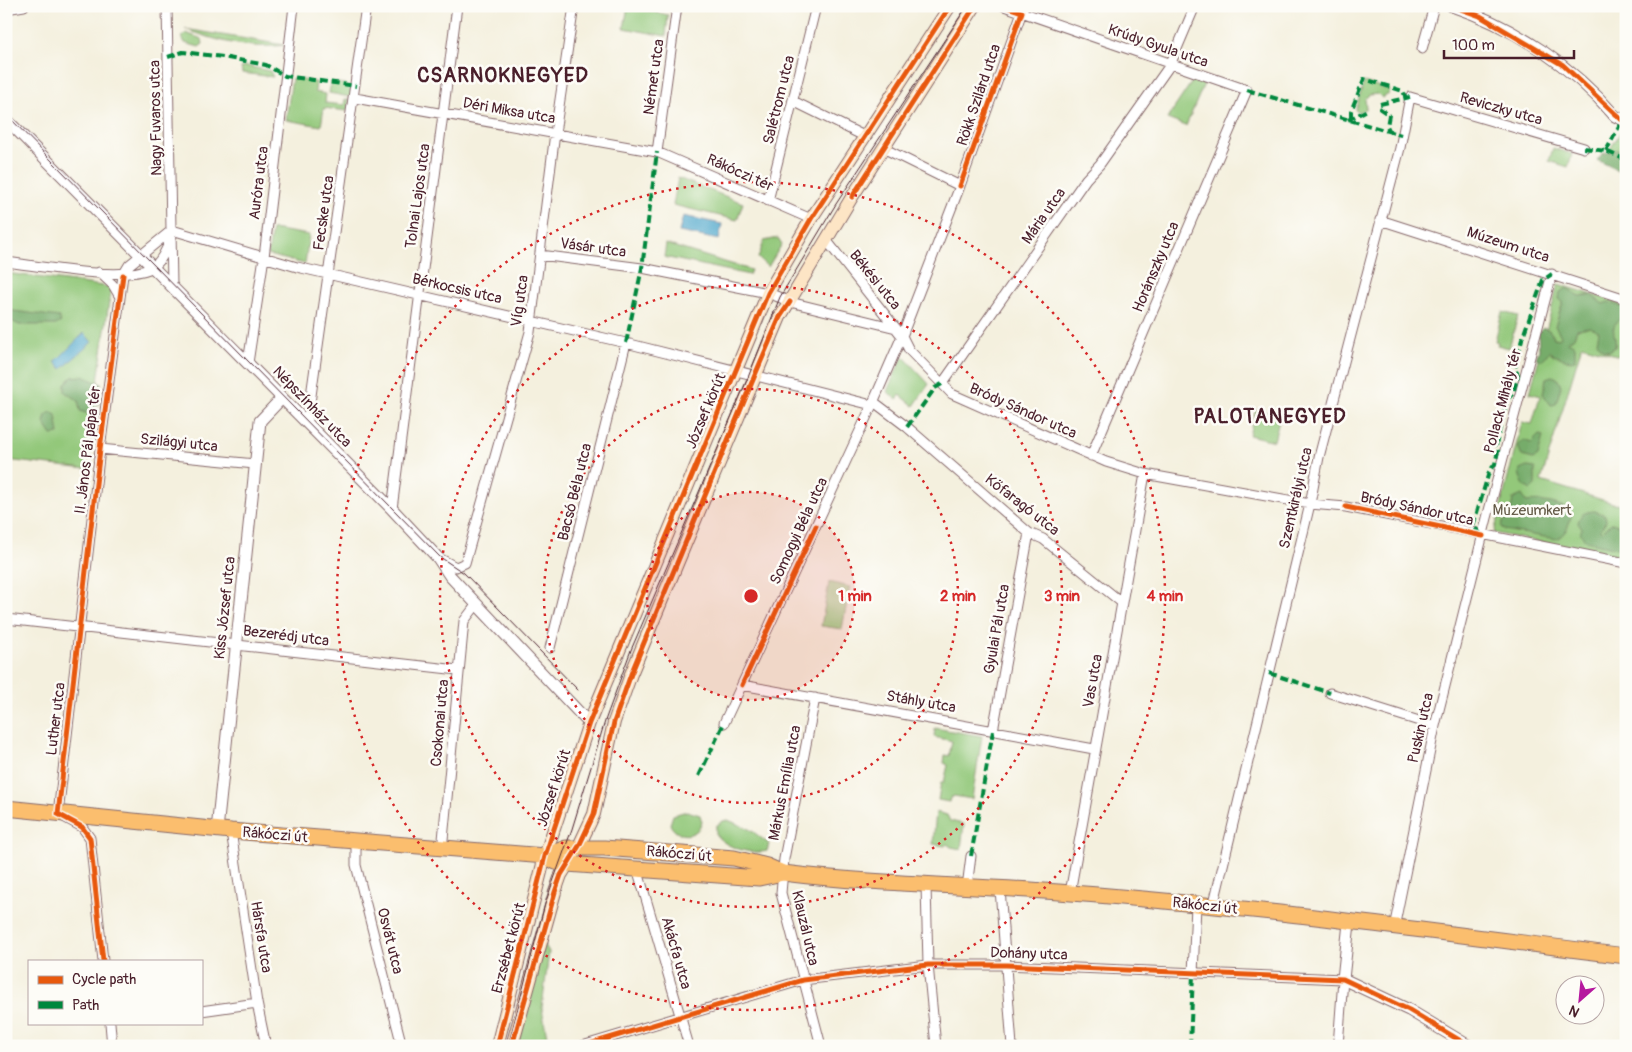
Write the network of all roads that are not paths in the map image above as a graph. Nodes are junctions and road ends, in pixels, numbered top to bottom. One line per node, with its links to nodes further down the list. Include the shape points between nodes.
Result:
1 (24, 6): 15 (street)
2 (168, 6): 35 (street, Nagy Fuvaros utca)
3 (294, 6): 39 (street, Auróra utca)
4 (366, 6): 21 (street, Fecske utca)
5 (457, 6): 23 (street, Tolnai Lajos utca)
6 (574, 6): 26 (street, Víg utca)
7 (677, 6): 30 (street, Német utca)
8 (816, 6): 22 (street, Salétrom utca)
9 (950, 6): 27 (main road, József körút)
10 (975, 6): 28 (main road, József körút)
11 (1004, 6): 16 (street, Krúdy Gyula utca)
12 (1195, 6): 18 (street, Mária utca)
13 (1434, 6): 17 (street)
14 (1452, 6): 25 (street, via 1480,16 1564,65 1615,116)
15 (6, 9)
16 (1022, 9): 18 (street, Krúdy Gyula utca); 31 (street, Rökk Szilárd utca)
17 (1422, 49)
18 (1170, 65): 19 (street, Krúdy Gyula utca); 59 (street, Mária utca)
19 (1247, 90): 64 (street, Horánszky utca)
20 (1410, 97): 29 (street, Reviczky utca); 34 (street, Szentkirályi utca)
21 (355, 98): 23 (street, Déri Miksa utca); 45 (street, Fecske utca)
22 (793, 101): 27 (street); 32 (street, Salétrom utca)
23 (443, 113): 26 (street, Déri Miksa utca); 48 (street, Tolnai Lajos utca)
24 (6, 118): 37 (street, Népszínház utca)
25 (1626, 121)
26 (555, 133): 30 (street, Déri Miksa utca); 38 (street, Víg utca)
27 (866, 137): 33 (main road, József körút)
28 (883, 148): 31 (street); 36 (main road, József körút)
29 (1584, 148)
30 (658, 152): 32 (street, Rákóczi tér)
31 (960, 186): 54 (street, Rökk Szilárd utca)
32 (768, 201): 33 (street, Rákóczi tér)
33 (810, 220): 47 (main road, József körút)
34 (1380, 220): 43 (street, Múzeum utca); 67 (street, Szentkirályi utca, via 1319,457)
35 (172, 230): 37 (street); 39 (street, Bérkocsis utca); 41 (street, Nagy Fuvaros utca, via 168,246); 46 (street, Nagy Fuvaros utca)
36 (827, 242): 51 (main road, József körút); 53 (street, Békési utca)
37 (142, 255): 41 (street, Népszínház utca); 44 (street, via 129,265)
38 (540, 255): 47 (street, Vásár utca, via 642,268); 52 (street, Víg utca)
39 (264, 257): 45 (street, Bérkocsis utca); 56 (street, Auróra utca)
40 (6, 262): 42 (street)
41 (153, 267): 44 (street); 46 (street, Népszínház utca)
42 (99, 272): 44 (street); 49 (street, via 113,285)
43 (1552, 274): 50 (street, Múzeum utca); 70 (street, Pollack Mihály tér)
44 (124, 275): 49 (street, II. János Pál pápa tér)
45 (329, 275): 48 (street, Bérkocsis utca); 62 (street, Fecske utca)
46 (172, 286): 56 (street, Népszínház utca)
47 (768, 293): 51 (street); 57 (main road, József körút)
48 (419, 294): 52 (street, Bérkocsis utca); 68 (street, Tolnai Lajos utca)
49 (120, 298): 63 (street, II. János Pál pápa tér)
50 (1626, 299)
51 (790, 302): 53 (street); 58 (main road, József körút, via 780,316)
52 (532, 322): 55 (street, Bérkocsis utca); 71 (street, Víg utca, via 464,563 456,567)
53 (896, 328): 54 (street, Békési utca)
54 (902, 336): 59 (street, Békési utca, via 909,350); 61 (street, Somogyi Béla utca)
55 (626, 343): 57 (street, Bérkocsis utca); 78 (street, Bacsó Béla utca)
56 (248, 363): 60 (street, Népszínház utca)
57 (737, 371): 58 (street, Bérkocsis utca); 83 (main road, József körút)
58 (754, 375): 61 (street, Bérkocsis utca); 93 (main road, József körút, via 627,684 614,722 594,814)
59 (942, 384): 64 (street, Bródy Sándor utca, via 968,403)
60 (282, 398): 62 (street, Népszínház utca); 65 (street, Kiss József utca, via 260,421)
61 (873, 403): 69 (street, Kőfaragó utca, via 907,427); 80 (street, Somogyi Béla utca)
62 (307, 424): 68 (street, Népszínház utca)
63 (100, 449): 65 (street, Szilágyi utca); 76 (street, II. János Pál pápa tér)
64 (1090, 456): 66 (street, Bródy Sándor utca)
65 (255, 464): 77 (street, Kiss József utca)
66 (1145, 474): 67 (street, Bródy Sándor utca); 73 (street, Vas utca)
67 (1310, 504): 70 (street, Bródy Sándor utca, via 1346,507); 103 (street, Szentkirályi utca)
68 (392, 509): 71 (street, Népszínház utca)
69 (1029, 532): 73 (street, Kőfaragó utca, via 1043,539); 86 (street, Gyulai Pál utca)
70 (1483, 536): 72 (street, Bródy Sándor utca); 85 (street, Puskin utca)
71 (438, 558): 74 (street, Népszínház utca)
72 (1626, 563)
73 (1122, 602): 87 (street, Vas utca)
74 (477, 604): 79 (street, Csokonai utca, via 464,621); 83 (street, Népszínház utca)
75 (6, 619): 76 (street)
76 (80, 628): 77 (street, Bezerédj utca); 89 (street, Luther utca)
77 (237, 644): 79 (street, Bezerédj utca); 90 (street, Kiss József utca)
78 (550, 648)
79 (458, 670): 92 (street, Csokonai utca)
80 (742, 685): 82 (street, Stáhly utca); 84 (street, Somogyi Béla utca)
81 (1330, 692): 85 (street)
82 (815, 698): 86 (street, Stáhly utca); 97 (street, Márkus Emília utca)
83 (589, 723): 94 (main road, József körút)
84 (724, 723)
85 (1435, 726): 105 (street, Puskin utca)
86 (993, 731): 87 (street, Stáhly utca)
87 (1094, 749): 101 (street, Vas utca)
88 (6, 808): 89 (main road, Rákóczi út)
89 (58, 814): 90 (main road, Rákóczi út); 107 (street, via 82,827 90,838)
90 (224, 830): 91 (main road, Rákóczi út); 114 (street, Hársfa utca)
91 (356, 842): 92 (main road, Rákóczi út); 121 (street, Osvát utca, via 356,865)
92 (442, 850): 94 (main road, Rákóczi út)
93 (573, 855): 94 (main road, Rákóczi út, via 561,849); 94 (main road, Rákóczi út, via 556,862); 96 (main road, Rákóczi út); 97 (main road, Rákóczi út, via 734,858); 118 (main road, Erzsébet körút, via 555,892)
94 (545, 856): 122 (main road, Erzsébet körút)
95 (971, 856): 99 (street)
96 (637, 868): 97 (main road, Rákóczi út, via 759,878); 116 (street, Akácfa utca)
97 (783, 873): 98 (main road, Rákóczi út); 113 (street, Klauzál utca, via 781,893)
98 (926, 885): 99 (main road, Rákóczi út); 109 (street)
99 (967, 887): 100 (main road, Rákóczi út)
100 (1000, 889): 101 (main road, Rákóczi út); 110 (street)
101 (1070, 893): 102 (main road, Rákóczi út)
102 (1196, 905): 103 (main road, Rákóczi út); 111 (street)
103 (1213, 907): 104 (main road, Rákóczi út)
104 (1349, 922): 105 (main road, Rákóczi út); 112 (street)
105 (1394, 928): 106 (main road, Rákóczi út)
106 (1619, 955): 108 (main road)
107 (103, 960)
108 (1626, 964)
109 (928, 965): 110 (street, Dohány utca); 113 (street, Dohány utca); 126 (street)
110 (1006, 965): 111 (street, Dohány utca); 127 (street)
111 (1193, 974): 112 (street, Dohány utca)
112 (1343, 979): 128 (street); 129 (street, Dohány utca, via 1409,1010)
113 (803, 980): 116 (street, Dohány utca); 125 (street, Klauzál utca)
114 (257, 1003): 115 (street); 120 (street, Hársfa utca)
115 (202, 1011)
116 (680, 1015): 123 (street, Dohány utca); 124 (street, Akácfa utca)
117 (111, 1024): 119 (street)
118 (515, 1044)
119 (112, 1046)
120 (266, 1046)
121 (402, 1046)
122 (498, 1046)
123 (582, 1046)
124 (689, 1046)
125 (821, 1046)
126 (936, 1046)
127 (1012, 1046)
128 (1338, 1046)
129 (1469, 1046)

